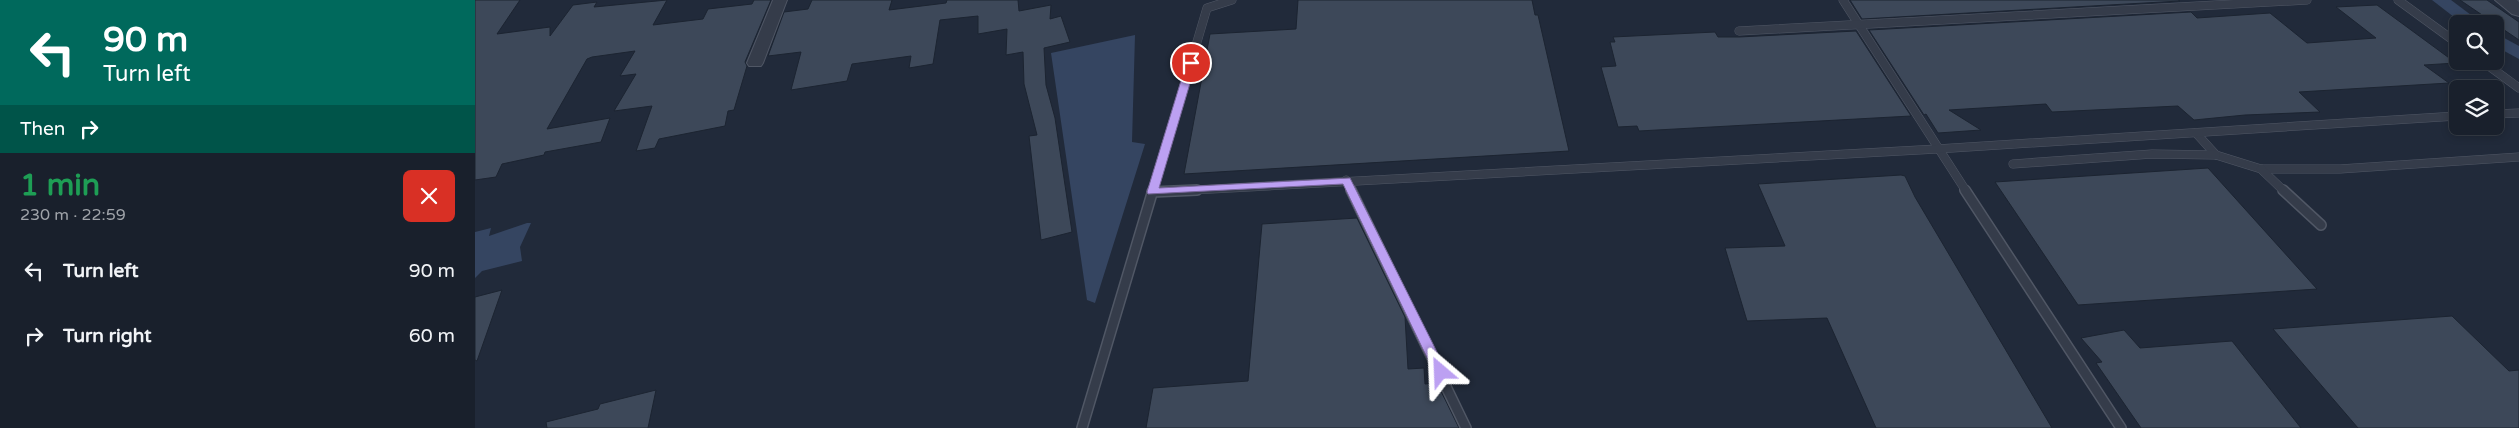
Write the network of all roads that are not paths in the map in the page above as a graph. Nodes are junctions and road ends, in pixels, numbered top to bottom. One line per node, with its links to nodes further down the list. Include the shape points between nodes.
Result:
1 (780, 0): 9 (street)
2 (1232, 0): 22 (lane, via 1207,8)
3 (1843, 0): 6 (lane)
4 (2307, 0): 6 (lane)
5 (2398, 0): 8 (lane)
6 (1859, 24): 7 (lane); 16 (lane)
7 (1739, 30)
8 (2449, 38)
9 (755, 63)
10 (2494, 70): 11 (lane)
11 (2519, 88)
12 (2519, 113): 13 (lane)
13 (2504, 114)
14 (2449, 117): 15 (lane)
15 (2196, 133): 16 (lane); 17 (lane)
16 (1937, 149): 21 (lane); 26 (lane)
17 (2216, 155): 19 (lane, via 2152,154); 20 (lane)
18 (2519, 157): 20 (lane, via 2340,169)
19 (2013, 164)
20 (2261, 169): 23 (lane)
21 (1346, 180): 22 (lane); 25 (lane)
22 (1152, 192): 24 (lane)
23 (2321, 225)
24 (1082, 428)
25 (1466, 428)
26 (2121, 428)

